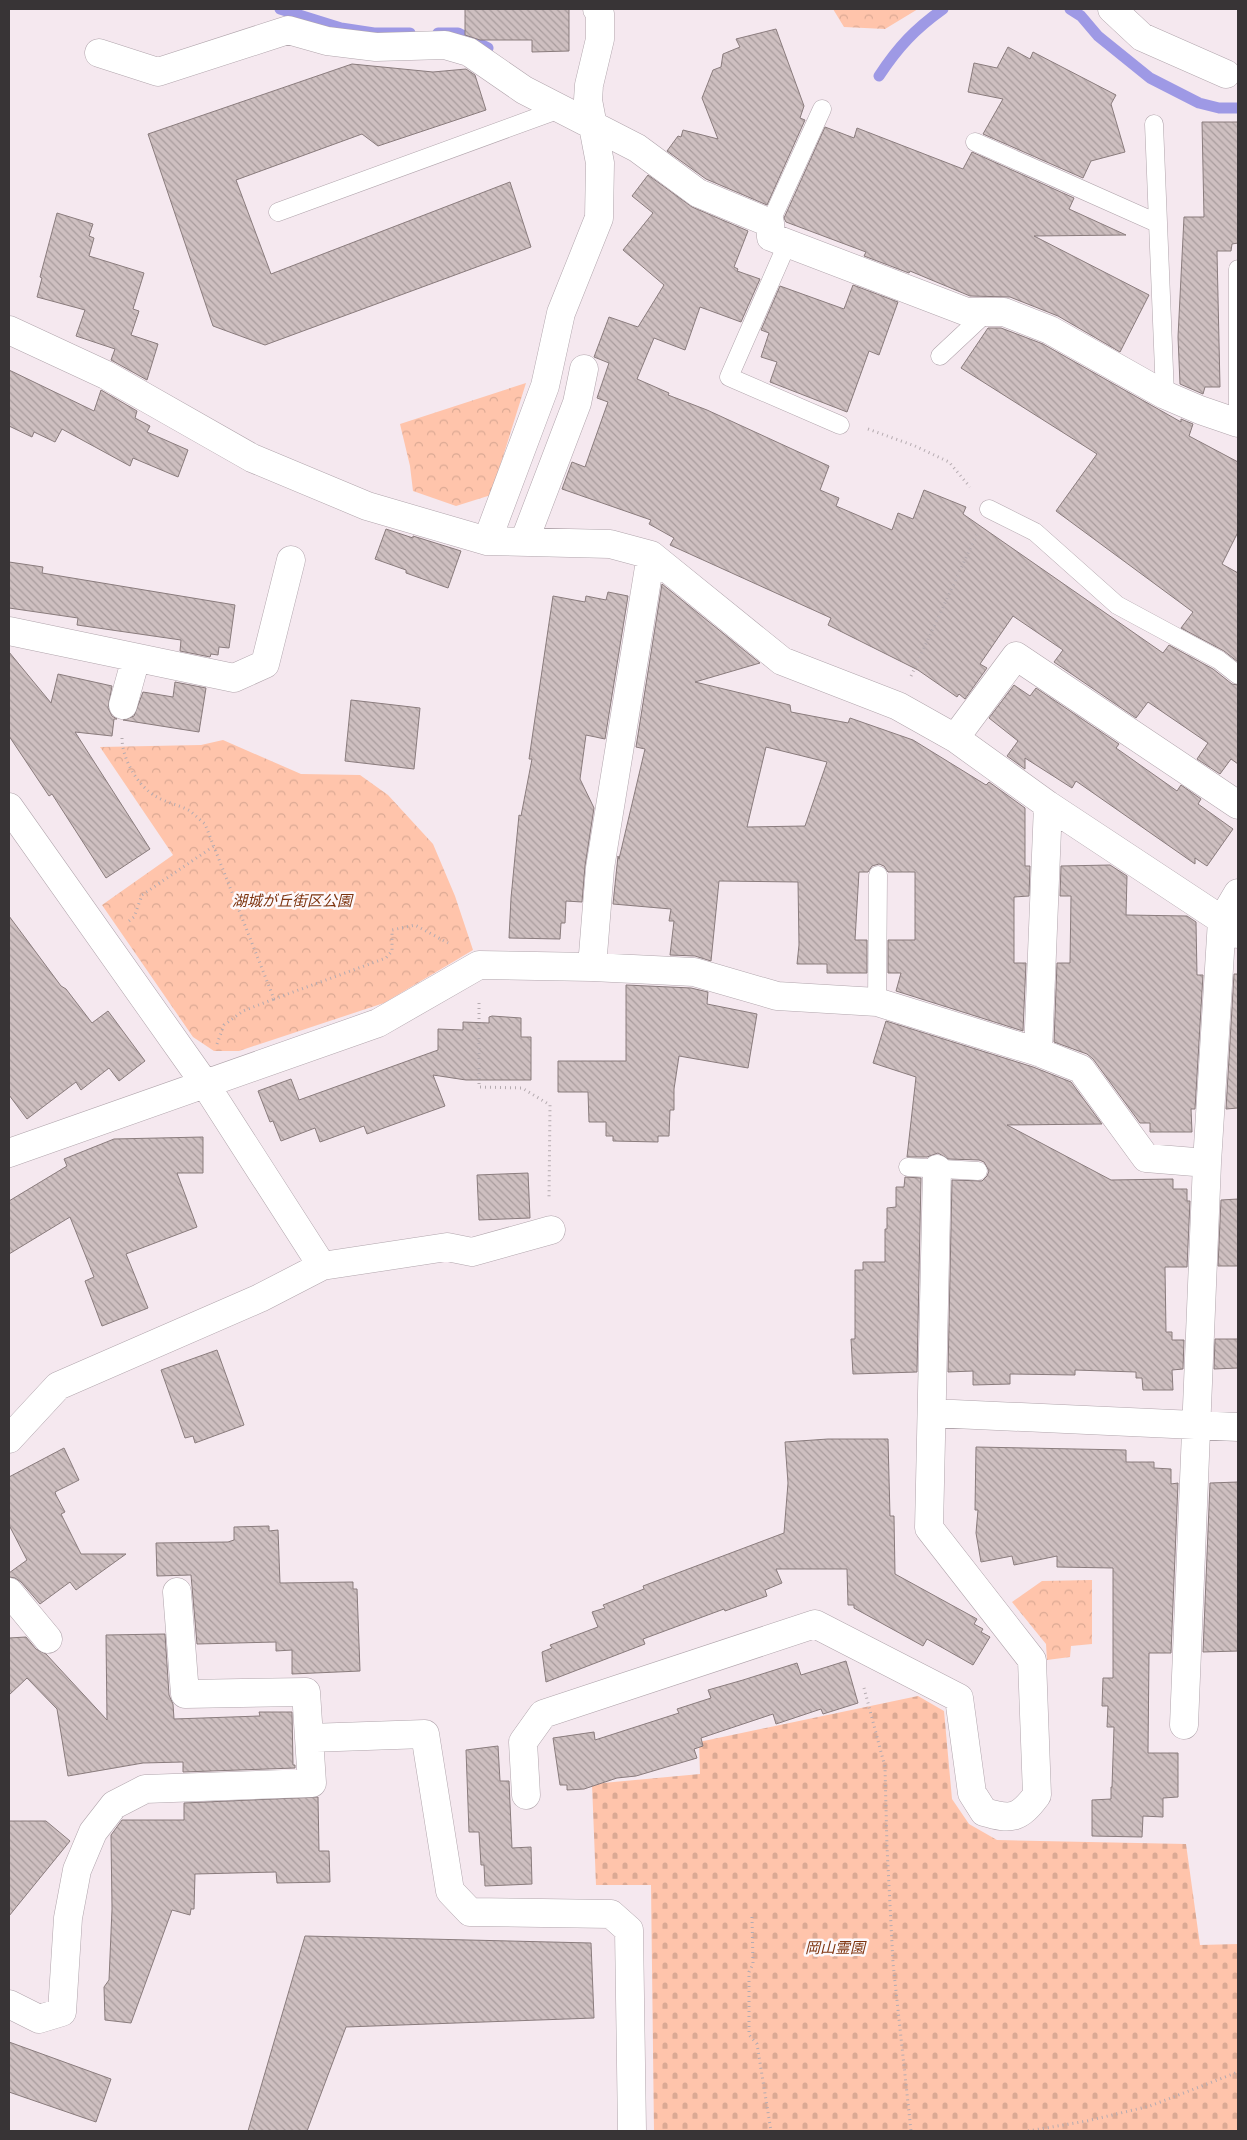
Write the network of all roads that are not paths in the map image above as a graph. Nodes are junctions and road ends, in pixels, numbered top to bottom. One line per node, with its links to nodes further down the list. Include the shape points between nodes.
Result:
1 (597, 9): 8 (street, via 600,13 600,39 588,100)
2 (1112, 9): 4 (street, via 1142,37)
3 (99, 53): 5 (street, via 158,72 288,30 327,41 376,47 445,45 469,52 524,90)
4 (1226, 74)
5 (560, 109): 8 (street); 10 (lane)
6 (822, 110): 12 (lane)
7 (1154, 124): 11 (lane)
8 (592, 125): 12 (street, via 637,148 698,193); 22 (street, via 600,163 599,218 561,313 545,386)
9 (975, 142): 11 (lane)
10 (278, 212)
11 (1157, 223): 18 (lane)
12 (779, 234): 14 (street, via 967,312); 20 (lane, via 729,377)
13 (1238, 269): 19 (lane)
14 (987, 312): 16 (lane); 18 (street, via 1004,312 1050,330)
15 (9, 330): 22 (street, via 106,375 252,458 367,506)
16 (940, 356)
17 (584, 369): 23 (street, via 577,404)
18 (1165, 395): 19 (street)
19 (1238, 423)
20 (840, 424)
21 (989, 509): 28 (lane, via 1035,532 1117,605 1219,660)
22 (487, 541): 23 (street)
23 (524, 542): 24 (street, via 610,544)
24 (651, 555): 30 (street, via 782,661 898,706); 37 (street, via 600,868)
25 (291, 560): 27 (street, via 265,664 234,678)
26 (9, 631): 27 (street)
27 (136, 658): 29 (street)
28 (1238, 675)
29 (123, 705)
30 (955, 738): 31 (street); 32 (street, via 1016,656)
31 (1048, 805): 36 (street); 39 (street)
32 (1238, 805)
33 (9, 807): 40 (street)
34 (878, 875): 38 (lane)
35 (1238, 893): 36 (street)
36 (1230, 927): 42 (street)
37 (592, 967): 38 (street, via 694,972 777,996); 40 (street, via 479,964 378,1023)
38 (877, 1002): 39 (street)
39 (1038, 1052): 42 (street, via 1081,1069 1146,1158)
40 (205, 1084): 41 (street); 47 (street)
41 (9, 1153)
42 (1207, 1163): 49 (street)
43 (908, 1167): 44 (lane)
44 (937, 1169): 45 (lane); 48 (street)
45 (978, 1171)
46 (551, 1230): 47 (street, via 472,1252 447,1247)
47 (322, 1266): 51 (street, via 260,1298 58,1386)
48 (932, 1413): 49 (street); 57 (street, via 929,1528 1032,1660 1037,1795 1024,1811 1005,1818 984,1812 972,1793 959,1698 815,1624 543,1714 523,1742)
49 (1196, 1426): 50 (street); 55 (street)
50 (1238, 1427)
51 (9, 1439)
52 (9, 1592): 54 (street)
53 (177, 1592): 56 (street, via 185,1694 306,1692)
54 (48, 1639)
55 (1184, 1725)
56 (309, 1738): 58 (street, via 312,1783 145,1789 114,1804 93,1832 77,1870 68,1918 62,2012 39,2018); 59 (street, via 425,1734 450,1891 470,1912 611,1914 629,1930)
57 (526, 1795)
58 (9, 2004)
59 (632, 2131)

